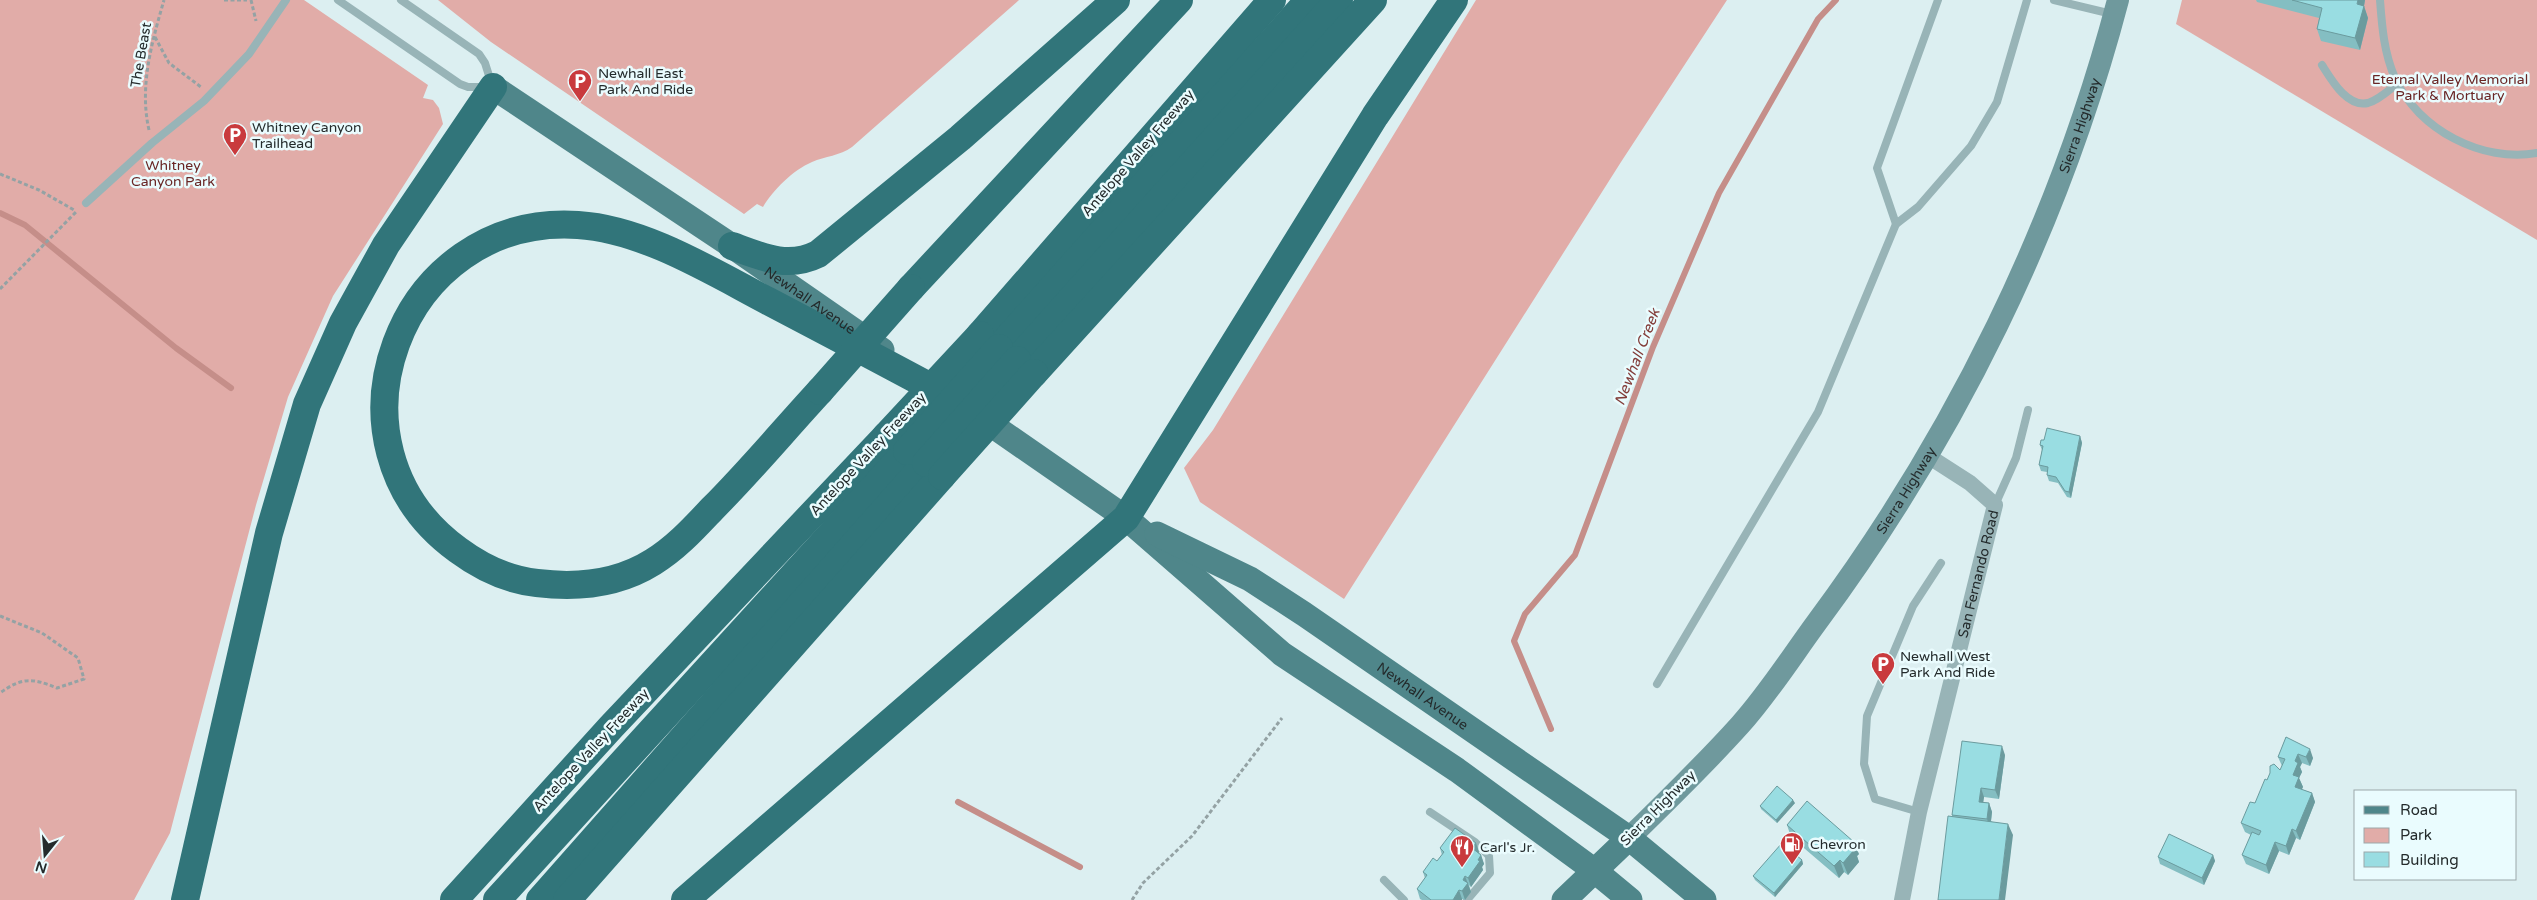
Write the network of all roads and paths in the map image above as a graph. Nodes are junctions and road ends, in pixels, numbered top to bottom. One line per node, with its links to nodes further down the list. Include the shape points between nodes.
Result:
1 (164, 0): 21 (path, The Beast)
2 (224, 0): 3 (path)
3 (247, 0)
4 (251, 0): 20 (path, via 255,20)
5 (286, 0): 20 (lane)
6 (338, 0): 24 (lane, via 460,84 473,88)
7 (401, 0): 24 (lane, via 479,54)
8 (1116, 0): 32 (highway, via 960,138 818,254 790,262 772,260)
9 (1179, 0): 35 (highway, bridge, via 911,288 820,391 725,496 679,543 651,563 624,576 592,584 560,586 499,574 471,560 444,540 422,517 404,489 392,459 384,395 388,365 398,334 413,306 457,259 484,243 514,232 545,226 578,225 609,230 678,255)
10 (1272, 0): 34 (highway, Antelope Valley Freeway)
11 (1309, 0): 34 (highway)
12 (1339, 0): 34 (highway)
13 (1373, 0): 34 (highway, Antelope Valley Freeway)
14 (1454, 0): 40 (highway, via 1375,116)
15 (1938, 0): 31 (lane, via 1877,168)
16 (2027, 0): 31 (lane, via 1997,102 1971,146 1918,207)
17 (2054, 0): 19 (lane)
18 (2380, 0): 23 (lane, via 2386,54)
19 (2116, 7): 38 (main road, Sierra Highway, via 2067,166 2040,234 2010,302)
20 (264, 31): 25 (lane)
21 (155, 37): 25 (path, via 169,62 196,84); 26 (path, The Beast, via 146,75 144,108)
22 (2322, 65): 23 (lane, via 2337,88 2352,100 2362,103 2369,103)
23 (2398, 84): 27 (lane, via 2413,106 2437,128 2466,145 2517,157)
24 (493, 87): 32 (main road, Newhall Avenue); 51 (highway, via 381,252 343,322 307,404 269,533)
25 (213, 92): 26 (lane)
26 (152, 143): 29 (lane)
27 (2537, 153)
28 (0, 174): 30 (path, via 39,190)
29 (86, 203): 30 (path)
30 (76, 211): 33 (path)
31 (1896, 224): 43 (lane, via 1818,412)
32 (732, 246): 35 (main road, Newhall Avenue)
33 (0, 289)
34 (1007, 354): 37 (highway, Antelope Valley Freeway, bridge); 37 (highway, Antelope Valley Freeway, bridge)
35 (954, 399): 40 (main road, Newhall Avenue)
36 (2028, 410): 39 (lane, via 2016,458)
37 (915, 456): 52 (highway, Antelope Valley Freeway, via 611,727); 53 (highway); 54 (highway); 55 (highway, Antelope Valley Freeway)
38 (1928, 456): 39 (street, San Fernando Road, via 1970,483); 48 (main road, Sierra Highway, via 1866,557 1741,724)
39 (1995, 505): 47 (street, San Fernando Road)
40 (1126, 518): 48 (main road, Newhall Avenue, via 1250,580); 49 (main road, Newhall Avenue, via 1282,654 1458,770); 56 (highway)
41 (1941, 563): 47 (lane, via 1913,606 1867,716 1864,764 1875,799)
42 (0, 616): 44 (path, via 42,633 78,658 84,679 57,688 38,680 13,683)
43 (1657, 684)
44 (0, 693)
45 (1282, 718): 57 (path, via 1192,836 1143,882)
46 (1430, 812): 59 (lane, via 1475,842 1489,856 1490,873)
47 (1919, 812): 63 (street, San Fernando Road)
48 (1629, 838): 49 (main road, Sierra Highway); 62 (main road, Newhall Avenue)
49 (1595, 871): 60 (main road, Sierra Highway); 61 (main road, Newhall Avenue)
50 (1384, 880): 58 (lane)
51 (185, 900)
52 (454, 900)
53 (497, 900)
54 (540, 900)
55 (567, 900)
56 (685, 900)
57 (1132, 900)
58 (1404, 900)
59 (1467, 900)
60 (1564, 900)
61 (1630, 900)
62 (1704, 900)
63 (1902, 900)

